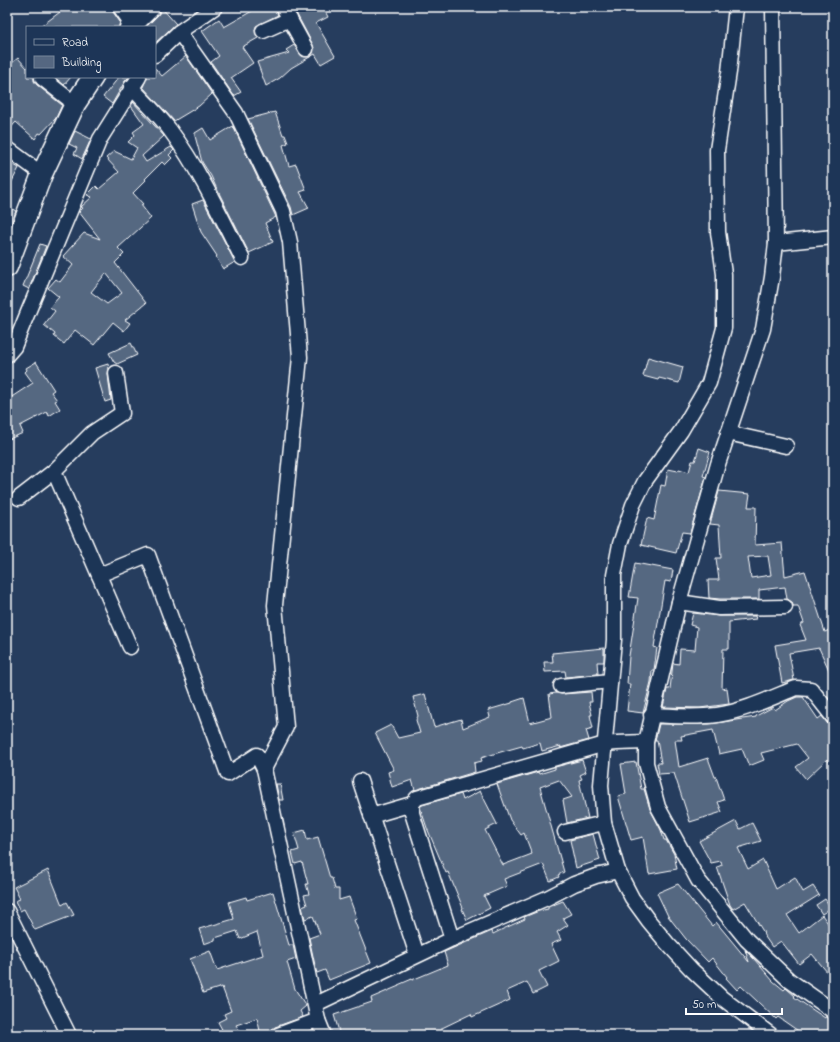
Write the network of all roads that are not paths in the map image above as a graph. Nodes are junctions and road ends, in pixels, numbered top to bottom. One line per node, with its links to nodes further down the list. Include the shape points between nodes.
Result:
1 (120, 7): 7 (street)
2 (150, 7): 7 (street)
3 (215, 7): 9 (street)
4 (736, 7): 32 (street, via 717,150 718,232 724,274 724,328 709,383 632,505 614,575 614,640)
5 (772, 7): 19 (street)
6 (286, 13): 8 (street); 10 (street)
7 (131, 26)
8 (263, 31)
9 (180, 32): 11 (street); 38 (street, via 236,113 283,211 290,242 300,357 275,605 286,727)
10 (306, 49)
11 (156, 54)
12 (42, 78): 15 (street)
13 (92, 78): 15 (street)
14 (135, 82): 20 (street, via 170,129 202,179); 22 (street, via 100,139)
15 (75, 104): 17 (street)
16 (7, 148): 17 (street)
17 (42, 174): 21 (street)
18 (833, 237): 19 (street)
19 (776, 243): 24 (street, via 763,329)
20 (242, 258)
21 (7, 267)
22 (9, 346)
23 (116, 373): 26 (street, via 122,412 92,433)
24 (728, 433): 25 (street); 29 (street)
25 (786, 446)
26 (54, 471): 27 (street); 28 (street)
27 (19, 498)
28 (99, 576): 31 (street); 38 (street, via 148,555 228,774 257,754)
29 (679, 602): 30 (street, via 719,608); 34 (street)
30 (785, 607)
31 (130, 647)
32 (610, 681): 33 (street); 37 (street)
33 (561, 686)
34 (651, 715): 35 (street, via 717,715 805,687 811,688); 36 (street)
35 (833, 717)
36 (646, 742): 37 (street); 49 (street, via 646,763 658,807 698,880 747,940 789,980)
37 (618, 743): 40 (street, via 423,796); 42 (street, via 601,785)
38 (264, 769): 48 (street)
39 (360, 782): 41 (street)
40 (412, 804): 41 (street); 46 (street, via 412,813)
41 (371, 816): 47 (street)
42 (604, 823): 43 (street); 44 (street)
43 (565, 832)
44 (618, 870): 46 (street, via 574,884); 54 (street, via 632,898 672,948 722,998)
45 (7, 910): 51 (street)
46 (452, 939): 47 (street)
47 (417, 955): 48 (street)
48 (316, 1004): 50 (street)
49 (833, 1011)
50 (318, 1020): 52 (street); 53 (street)
51 (69, 1035)
52 (278, 1035)
53 (324, 1035)
54 (771, 1035)

